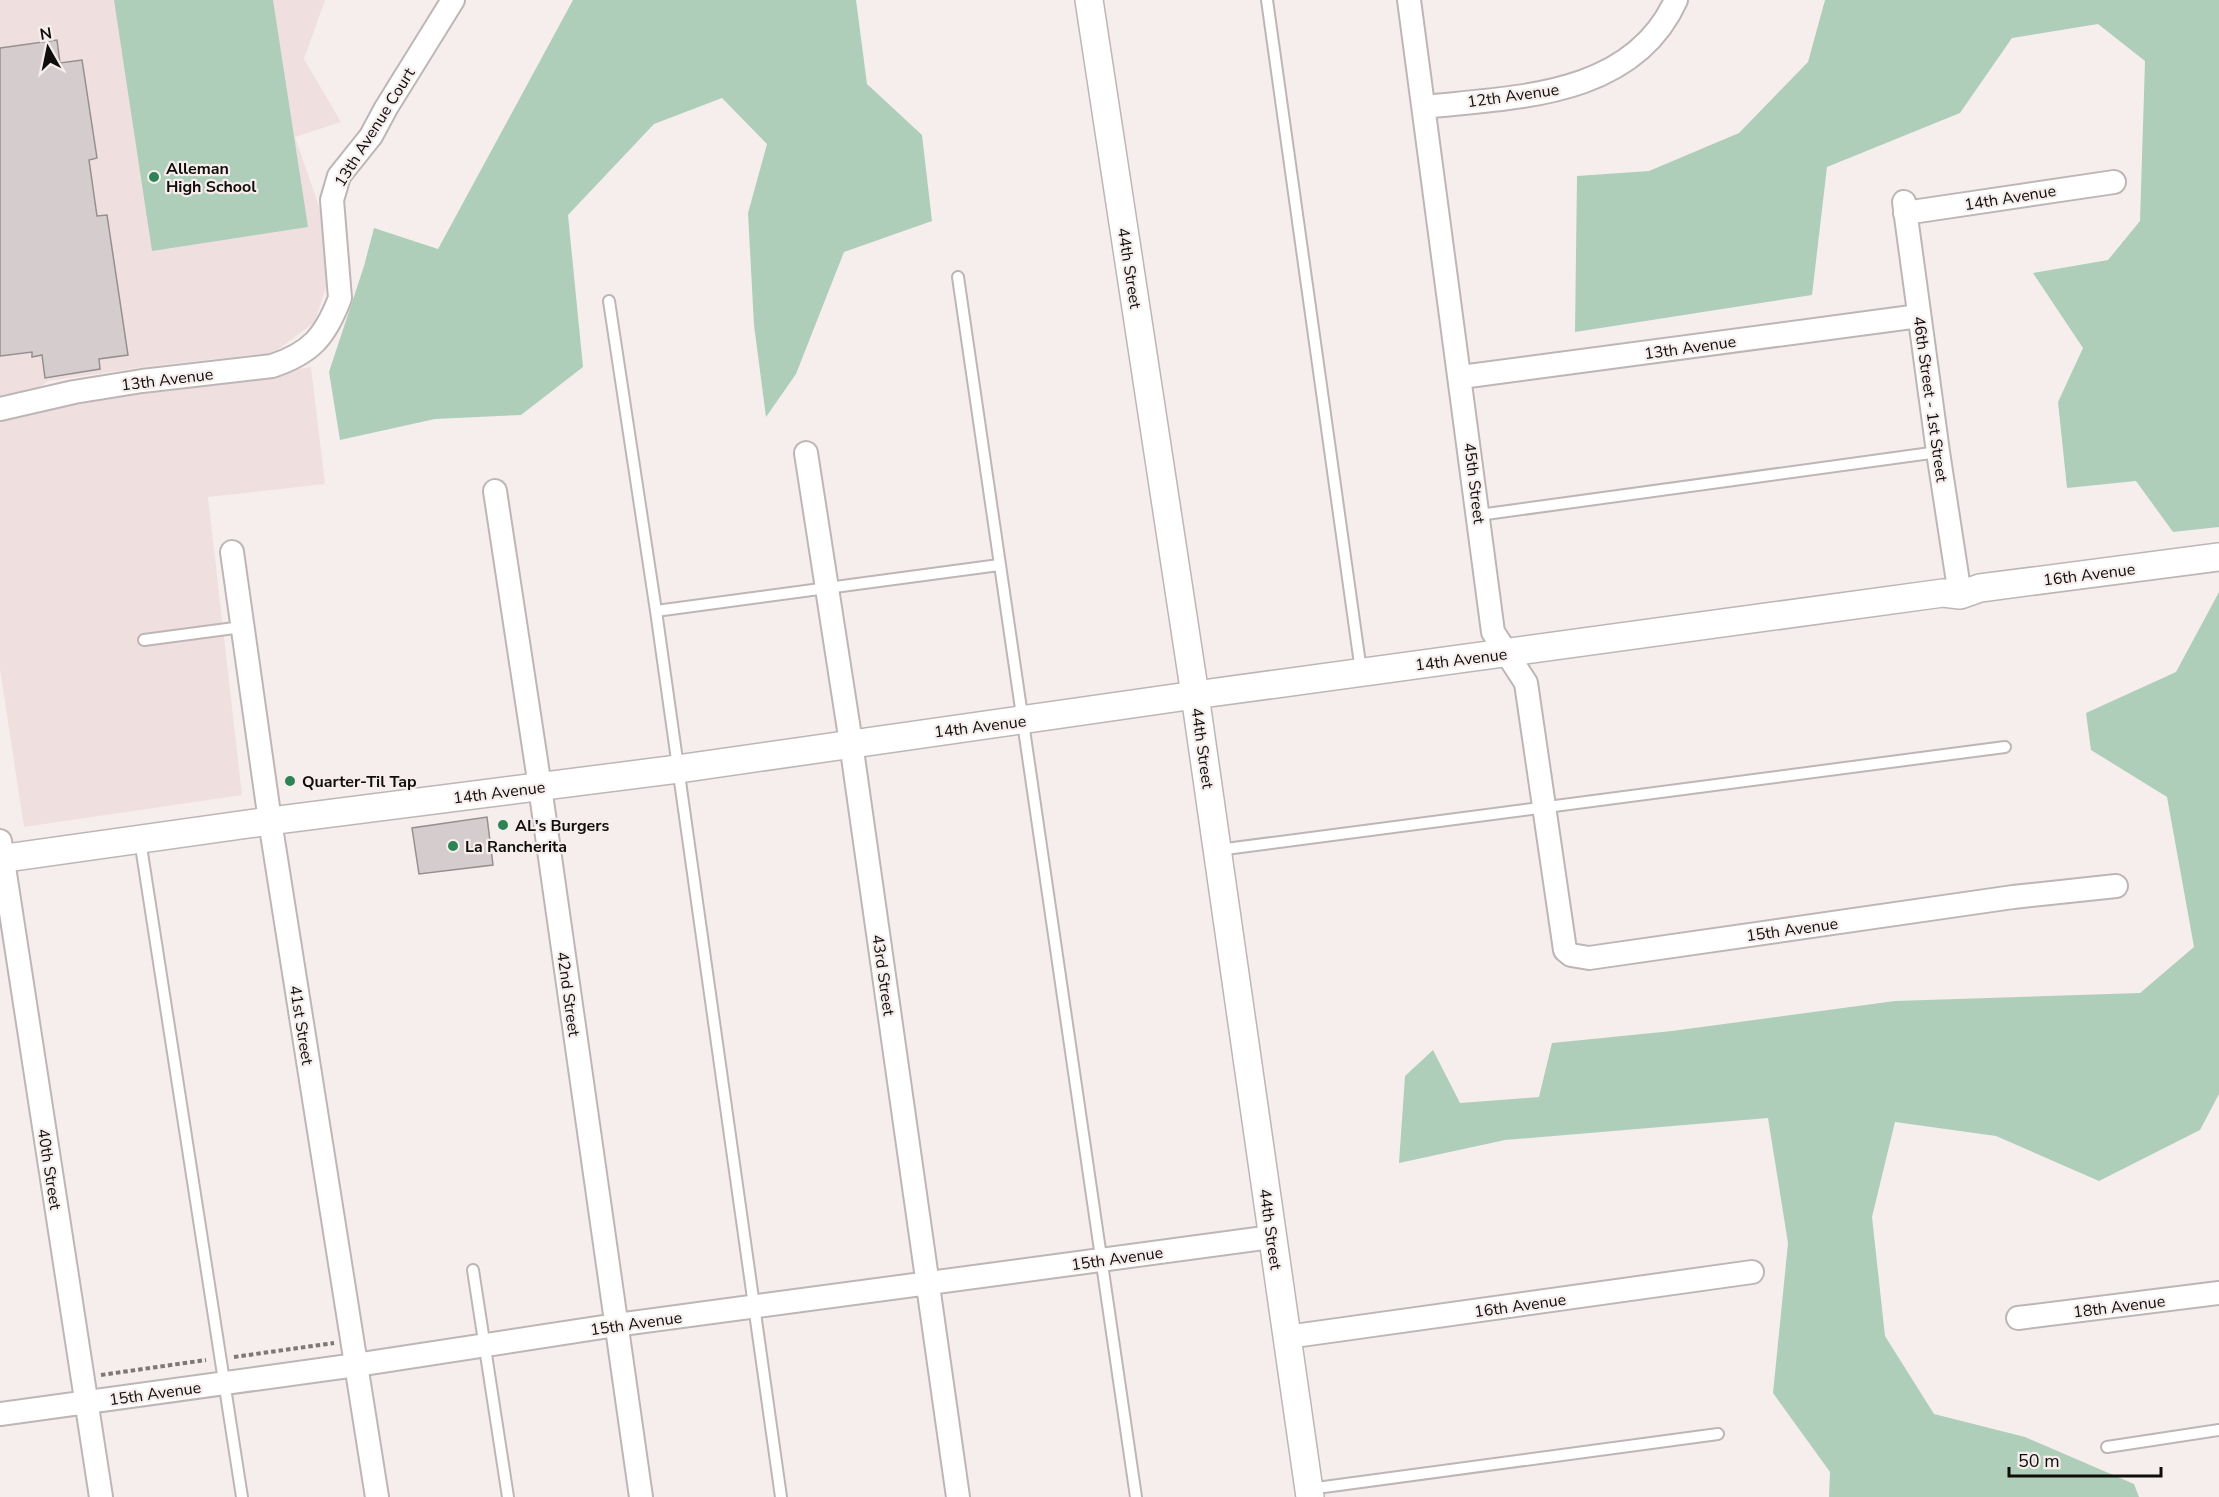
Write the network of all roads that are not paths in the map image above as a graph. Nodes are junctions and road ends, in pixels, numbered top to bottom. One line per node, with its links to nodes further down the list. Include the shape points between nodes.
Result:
1 (453, 0): 12 (street, 13th Avenue Court, via 371,136 335,185 332,200 340,298)
2 (1089, 0): 29 (street, 44th Street)
3 (1267, 0): 28 (lane)
4 (1409, 0): 6 (street, 45th Street)
5 (1676, 0): 6 (street, 12th Avenue, via 1643,46 1596,77 1548,93)
6 (1424, 107): 13 (street, 45th Street)
7 (2114, 182): 8 (street, 14th Avenue)
8 (1905, 207): 11 (street, 46th Street - 1st Street)
9 (958, 277): 21 (lane)
10 (609, 301): 24 (lane)
11 (1919, 316): 13 (street, 13th Avenue); 15 (street, 46th Street - 1st Street)
12 (323, 332): 14 (street, 13th Avenue, via 309,350 272,366 74,392)
13 (1461, 377): 18 (street, 45th Street)
14 (0, 410)
15 (1938, 452): 18 (lane); 23 (street, 46th Street - 1st Street)
16 (806, 453): 22 (street, 43rd Street)
17 (495, 491): 34 (street, 42nd Street)
18 (1479, 515): 27 (street, 45th Street, via 1493,632)
19 (232, 552): 25 (street, 41st Street)
20 (2219, 557): 23 (street, 16th Avenue, via 1980,588)
21 (999, 566): 22 (lane); 30 (lane)
22 (828, 588): 24 (lane); 31 (street, 43rd Street)
23 (1960, 595): 27 (street, 14th Avenue, via 1943,593)
24 (656, 611): 33 (lane)
25 (242, 627): 26 (lane); 36 (street, 41st Street)
26 (144, 640)
27 (1508, 653): 28 (street, 14th Avenue); 35 (street, 45th Street, via 1526,683)
28 (1361, 672): 29 (street, 14th Avenue)
29 (1195, 695): 30 (street, 14th Avenue); 38 (street, 44th Street)
30 (1022, 721): 31 (street, 14th Avenue); 43 (lane)
31 (851, 743): 33 (street, 14th Avenue); 46 (street, 43rd Street)
32 (2006, 747): 35 (lane)
33 (678, 769): 34 (street, 14th Avenue); 48 (lane)
34 (540, 787): 36 (street, 14th Avenue); 50 (street, 42nd Street)
35 (1544, 808): 38 (lane); 41 (street, 45th Street, via 1563,943)
36 (270, 821): 37 (street, 14th Avenue); 53 (street, 41st Street)
37 (140, 840): 39 (street, 14th Avenue); 54 (lane)
38 (1218, 850): 42 (street, 44th Street)
39 (1, 853): 55 (street, 40th Street)
40 (2116, 886): 41 (street, 15th Avenue, via 2013,897 1589,958)
41 (1570, 955)
42 (1272, 1237): 43 (street, 15th Avenue); 51 (street, 44th Street)
43 (1102, 1260): 46 (street, 15th Avenue); 68 (lane)
44 (473, 1270): 52 (lane)
45 (1752, 1272): 51 (street, 16th Avenue)
46 (928, 1284): 48 (street, 15th Avenue); 67 (street, 43rd Street)
47 (2219, 1293): 49 (street, 18th Avenue)
48 (753, 1308): 50 (street, 15th Avenue); 66 (lane)
49 (2018, 1318)
50 (616, 1325): 52 (street, 15th Avenue); 65 (street, 42nd Street)
51 (1287, 1337): 60 (street, 44th Street)
52 (485, 1345): 53 (street, 15th Avenue); 64 (lane)
53 (357, 1365): 54 (street, 15th Avenue); 63 (street, 41st Street)
54 (225, 1383): 55 (street, 15th Avenue); 62 (lane)
55 (86, 1402): 56 (street, 15th Avenue); 61 (street, 40th Street)
56 (0, 1414)
57 (2219, 1430): 59 (lane)
58 (1718, 1434): 60 (lane)
59 (2107, 1447)
60 (1310, 1493)
61 (101, 1497)
62 (242, 1497)
63 (377, 1497)
64 (508, 1497)
65 (641, 1497)
66 (782, 1497)
67 (958, 1497)
68 (1136, 1497)

